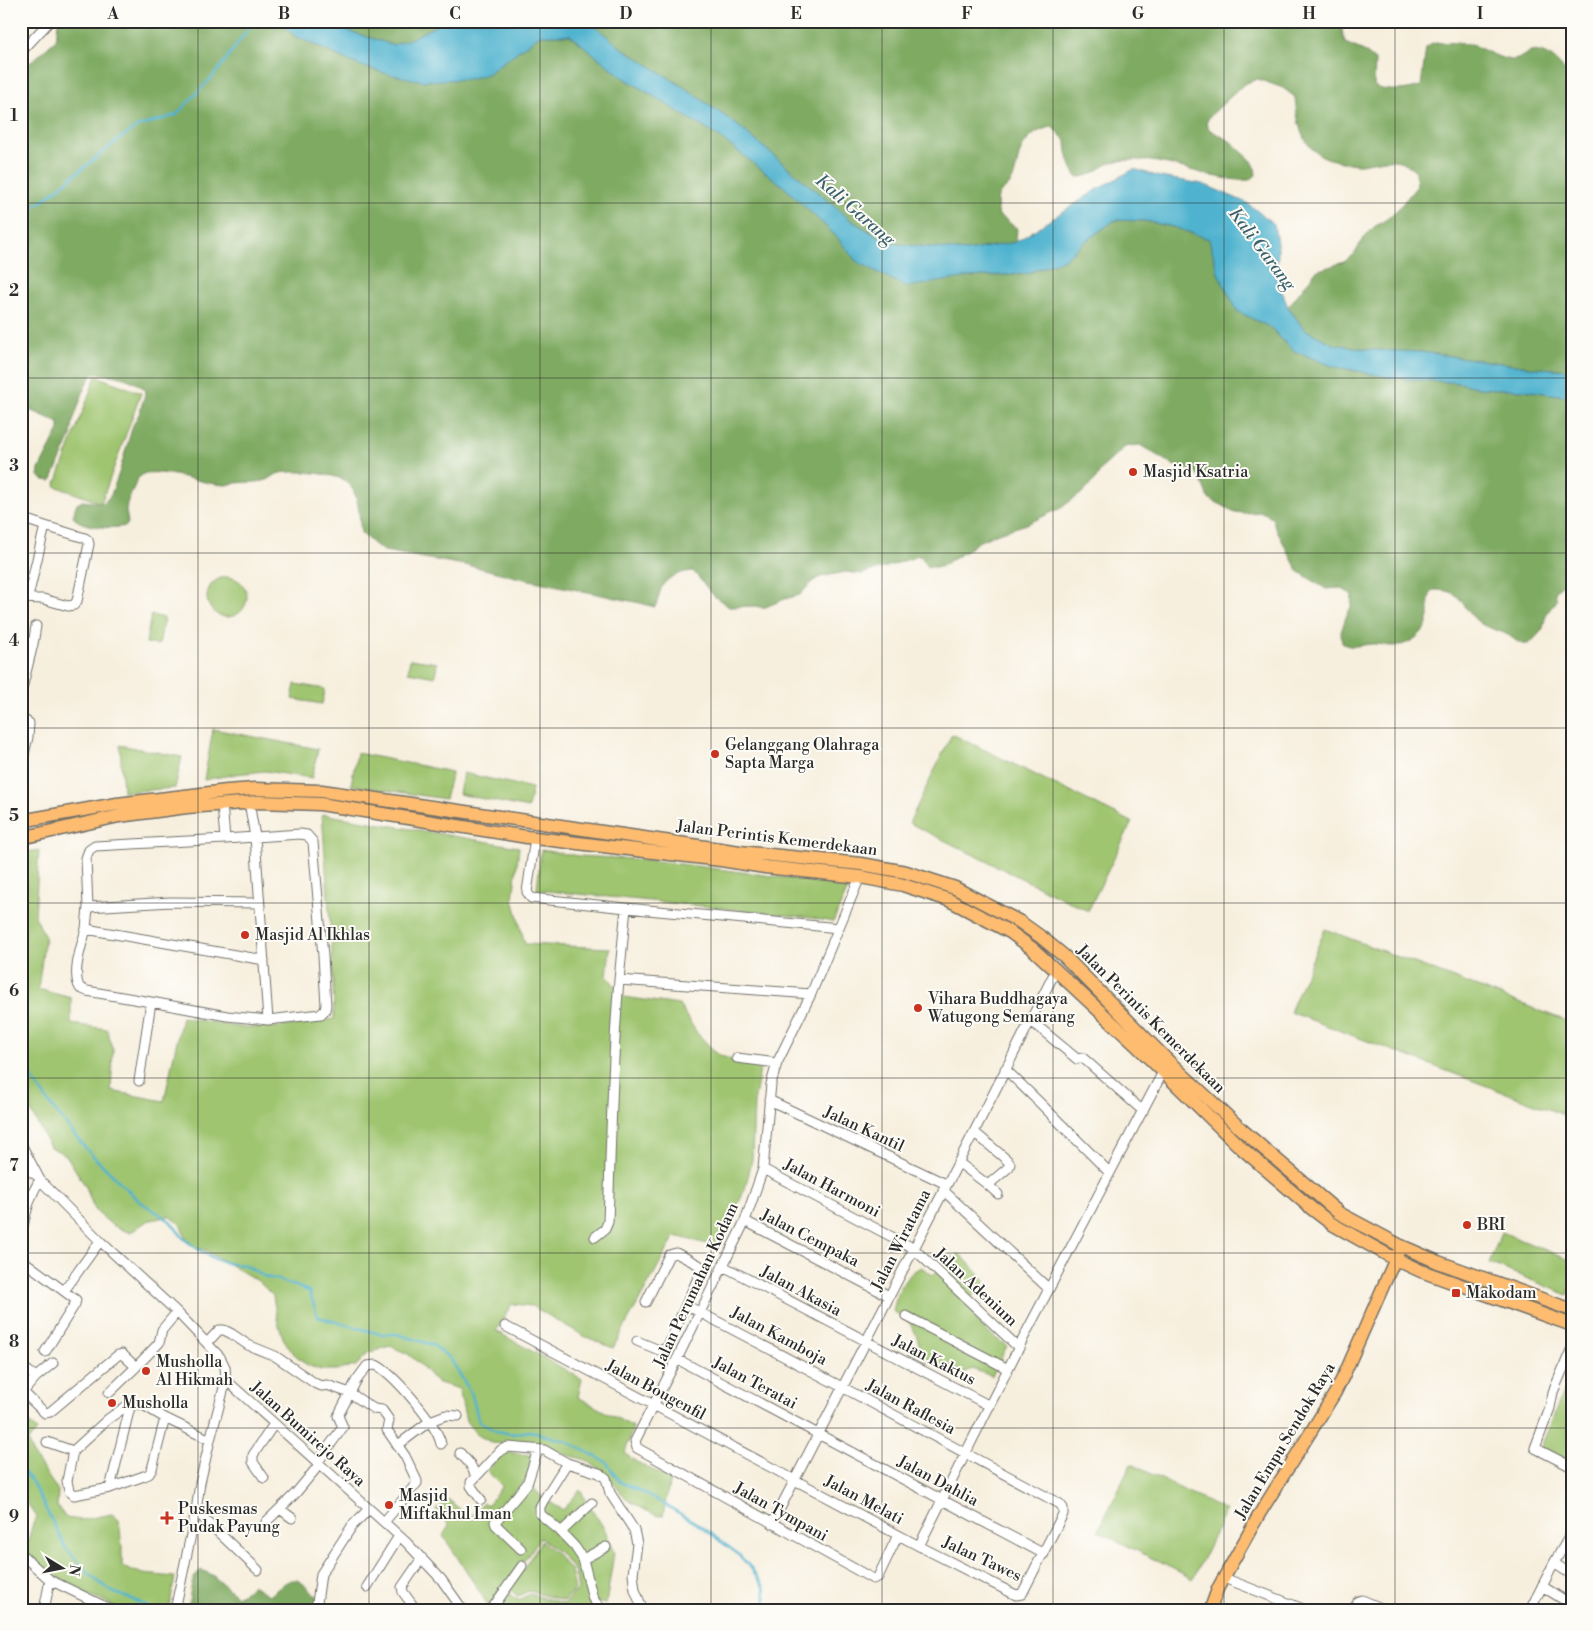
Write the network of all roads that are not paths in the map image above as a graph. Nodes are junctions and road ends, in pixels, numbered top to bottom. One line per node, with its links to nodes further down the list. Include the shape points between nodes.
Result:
1 (47, 21): 2 (street)
2 (21, 52)
3 (21, 518): 4 (street)
4 (45, 526): 5 (street); 5 (street, via 88,540 77,601 68,606 50,600)
5 (24, 598)
6 (36, 626): 8 (street)
7 (21, 641): 8 (street)
8 (33, 644): 9 (street)
9 (21, 693)
10 (21, 718): 11 (street, via 29,723)
11 (21, 767)
12 (221, 798): 13 (highway, Jalan Perintis Kemerdekaan); 14 (highway, Jalan Perintis Kemerdekaan, via 117,804); 16 (highway, Jalan Perintis Kemerdekaan); 18 (street); 19 (highway, Jalan Perintis Kemerdekaan, via 254,789 322,791)
13 (249, 802): 15 (street); 17 (highway, Jalan Perintis Kemerdekaan, via 345,807)
14 (21, 821)
15 (254, 837): 18 (street); 21 (street); 31 (street, via 300,834 307,835 313,842 324,956 325,1010 321,1014)
16 (21, 838)
17 (535, 838): 19 (highway, Jalan Perintis Kemerdekaan); 23 (street, via 527,892 531,898)
18 (226, 839): 22 (street, via 95,846 86,858)
19 (722, 855): 20 (highway, Jalan Perintis Kemerdekaan, via 765,867); 35 (highway, Jalan Perintis Kemerdekaan, via 804,857 882,867 955,888 1020,922 1071,962)
20 (860, 877): 24 (street, Jalan Perumahan Kodam); 27 (highway, Jalan Perintis Kemerdekaan, via 903,885 949,900 1010,932)
21 (260, 902): 22 (street, via 171,902); 26 (street)
22 (88, 907): 25 (street)
23 (626, 908): 24 (street); 28 (street)
24 (839, 928): 29 (street, Jalan Perumahan Kodam)
25 (86, 929): 26 (street); 30 (street, via 76,979 80,988)
26 (264, 960): 31 (street)
27 (1056, 970): 32 (street, Jalan Wiratama); 35 (highway, Jalan Perintis Kemerdekaan)
28 (619, 980): 29 (street); 52 (street, via 608,1222)
29 (811, 994): 34 (street, Jalan Perumahan Kodam)
30 (150, 1002): 31 (street); 37 (street)
31 (268, 1020)
32 (1030, 1020): 36 (street, Jalan Wiratama); 39 (street, via 1077,1058 1083,1058)
33 (738, 1058): 34 (street)
34 (777, 1063): 38 (street, Jalan Perumahan Kodam)
35 (1166, 1066): 39 (street); 54 (highway, Jalan Perintis Kemerdekaan, via 1339,1213); 56 (highway, Jalan Perintis Kemerdekaan, via 1238,1145 1311,1208 1332,1224)
36 (1005, 1070): 40 (street, Jalan Wiratama); 45 (street)
37 (138, 1081)
38 (769, 1100): 44 (street, Jalan Perumahan Kodam); 48 (street, Jalan Kantil)
39 (1143, 1111): 45 (street)
40 (974, 1132): 42 (street, Jalan Wiratama); 47 (street, via 1010,1164)
41 (21, 1144): 46 (street, Jalan Bumirejo Raya)
42 (958, 1162): 47 (street); 48 (street, Jalan Wiratama)
43 (21, 1165): 46 (street)
44 (763, 1169): 50 (street, Jalan Perumahan Kodam); 55 (street, Jalan Harmoni)
45 (1110, 1173): 59 (street)
46 (39, 1178): 51 (street); 53 (street, Jalan Bumirejo Raya)
47 (988, 1185): 49 (street)
48 (945, 1187): 55 (street, Jalan Wiratama); 59 (street, Jalan Kantil)
49 (998, 1194)
50 (745, 1221): 58 (street, Jalan Perumahan Kodam); 61 (street, Jalan Cempaka)
51 (21, 1236)
52 (595, 1237)
53 (100, 1241): 60 (street); 65 (street, Jalan Bumirejo Raya)
54 (1401, 1246): 56 (main road); 64 (highway, Jalan Perintis Kemerdekaan, via 1473,1276)
55 (913, 1248): 61 (street, Jalan Wiratama); 73 (street, Jalan Adenium)
56 (1395, 1258): 68 (highway, Jalan Perintis Kemerdekaan, via 1421,1271); 135 (main road, Jalan Empu Sendok Raya, via 1338,1387)
57 (21, 1259): 60 (street)
58 (723, 1266): 66 (street, Jalan Perumahan Kodam); 72 (street, Jalan Akasia)
59 (1049, 1289): 73 (street)
60 (64, 1291): 75 (street, via 75,1304)
61 (889, 1296): 72 (street, Jalan Wiratama)
62 (646, 1302): 63 (street, via 668,1255 676,1254 701,1268)
63 (686, 1305): 66 (street, Jalan Kamboja); 70 (street, via 665,1349 659,1350)
64 (1572, 1310)
65 (177, 1312): 71 (street, Jalan Bumirejo Raya); 79 (street, via 162,1330 159,1343)
66 (701, 1312): 76 (street, Jalan Perumahan Kodam); 83 (street, Jalan Kamboja)
67 (906, 1316): 80 (street)
68 (1572, 1325)
69 (505, 1326): 87 (street, Jalan Bougenfil)
70 (637, 1341)
71 (207, 1342): 82 (street, Jalan Bumirejo Raya, via 225,1367); 85 (street, via 219,1330 224,1330 275,1356 316,1384)
72 (865, 1342): 83 (street, Jalan Wiratama); 88 (street, Jalan Kaktus)
73 (1019, 1348): 80 (street)
74 (1572, 1348): 105 (street, via 1553,1392 1535,1448)
75 (45, 1352)
76 (677, 1359): 87 (street, Jalan Perumahan Kodam); 93 (street, Jalan Teratai)
77 (53, 1363): 81 (street)
78 (21, 1366): 81 (street)
79 (136, 1367): 81 (street, via 122,1354 118,1355 49,1413 23,1392); 84 (street)
80 (1008, 1369): 88 (street)
81 (36, 1377)
82 (226, 1380): 92 (street, Jalan Bumirejo Raya); 94 (street)
83 (842, 1387): 93 (street, Jalan Wiratama); 101 (street, Jalan Raflesia)
84 (109, 1393)
85 (350, 1393): 91 (street, via 367,1366 376,1365 397,1381); 98 (street, via 374,1409 382,1410 389,1420 387,1430); 104 (street, via 338,1416 343,1427)
86 (131, 1404): 90 (street, via 143,1405); 100 (street, via 108,1419); 109 (street)
87 (654, 1406): 95 (street, Jalan Perumahan Kodam); 108 (street, Jalan Bougenfil)
88 (990, 1406): 101 (street)
89 (458, 1416): 91 (street, via 446,1414)
90 (165, 1418): 94 (street); 109 (street, via 149,1474)
91 (430, 1421): 97 (street); 98 (street)
92 (274, 1424): 104 (street, Jalan Bumirejo Raya); 107 (street, via 252,1462)
93 (818, 1434): 108 (street, Jalan Wiratama); 111 (street, Jalan Dahlia)
94 (210, 1440): 115 (street)
95 (634, 1441): 119 (street, Jalan Tympani, via 637,1448)
96 (47, 1442): 100 (street)
97 (441, 1444)
98 (398, 1445): 118 (street, via 417,1483)
99 (538, 1450): 103 (street); 106 (street, via 508,1447); 126 (street, via 527,1484 495,1522)
100 (72, 1451): 109 (street, via 68,1481 70,1493)
101 (966, 1453): 111 (street); 128 (street, via 1060,1504 1063,1514)
102 (460, 1454): 106 (street)
103 (567, 1463): 120 (street, via 542,1501 540,1511); 149 (street, via 606,1478 610,1493 634,1530 637,1544 633,1574)
104 (318, 1464): 113 (street); 114 (street, Jalan Bumirejo Raya)
105 (1572, 1467)
106 (476, 1476): 110 (street, via 470,1483)
107 (264, 1478)
108 (794, 1480): 119 (street, Jalan Wiratama); 122 (street, Jalan Melati)
109 (110, 1488)
110 (480, 1500)
111 (942, 1500): 124 (street); 128 (street, Jalan Dahlia)
112 (592, 1503): 120 (street)
113 (280, 1509): 116 (street); 117 (street)
114 (369, 1509): 118 (street, Jalan Bumirejo Raya); 144 (street, via 352,1526 321,1574)
115 (196, 1511): 133 (street); 143 (street)
116 (292, 1518)
117 (266, 1522)
118 (384, 1522): 123 (street, Jalan Bumirejo Raya)
119 (772, 1524): 122 (street, Jalan Tympani, via 873,1579 878,1576)
120 (561, 1532): 130 (street)
121 (1572, 1532): 131 (street)
122 (898, 1535): 124 (street, Jalan Melati)
123 (399, 1536): 129 (street, Jalan Bumirejo Raya); 138 (street)
124 (919, 1546): 128 (street, Jalan Tawes, via 1016,1595 1022,1594)
125 (606, 1547): 130 (street)
126 (522, 1549)
127 (21, 1554): 136 (street)
128 (1044, 1554)
129 (422, 1558): 145 (street, via 402,1587); 146 (street, Jalan Bumirejo Raya)
130 (583, 1559): 148 (street, via 590,1592)
131 (1554, 1563): 134 (street); 137 (street)
132 (522, 1566): 147 (street)
133 (258, 1570)
134 (1572, 1575)
135 (1224, 1578): 150 (main road, Jalan Empu Sendok Raya); 151 (street)
136 (50, 1580): 140 (street); 141 (street)
137 (1542, 1586): 139 (street); 154 (street)
138 (367, 1587)
139 (1572, 1605)
140 (93, 1606): 142 (street)
141 (44, 1610)
142 (112, 1610)
143 (175, 1610)
144 (316, 1610)
145 (416, 1610)
146 (462, 1610)
147 (491, 1610)
148 (602, 1610)
149 (643, 1610)
150 (1210, 1610)
151 (1306, 1610)
152 (1353, 1610): 153 (street, via 1362,1600)
153 (1386, 1610)
154 (1530, 1610)

